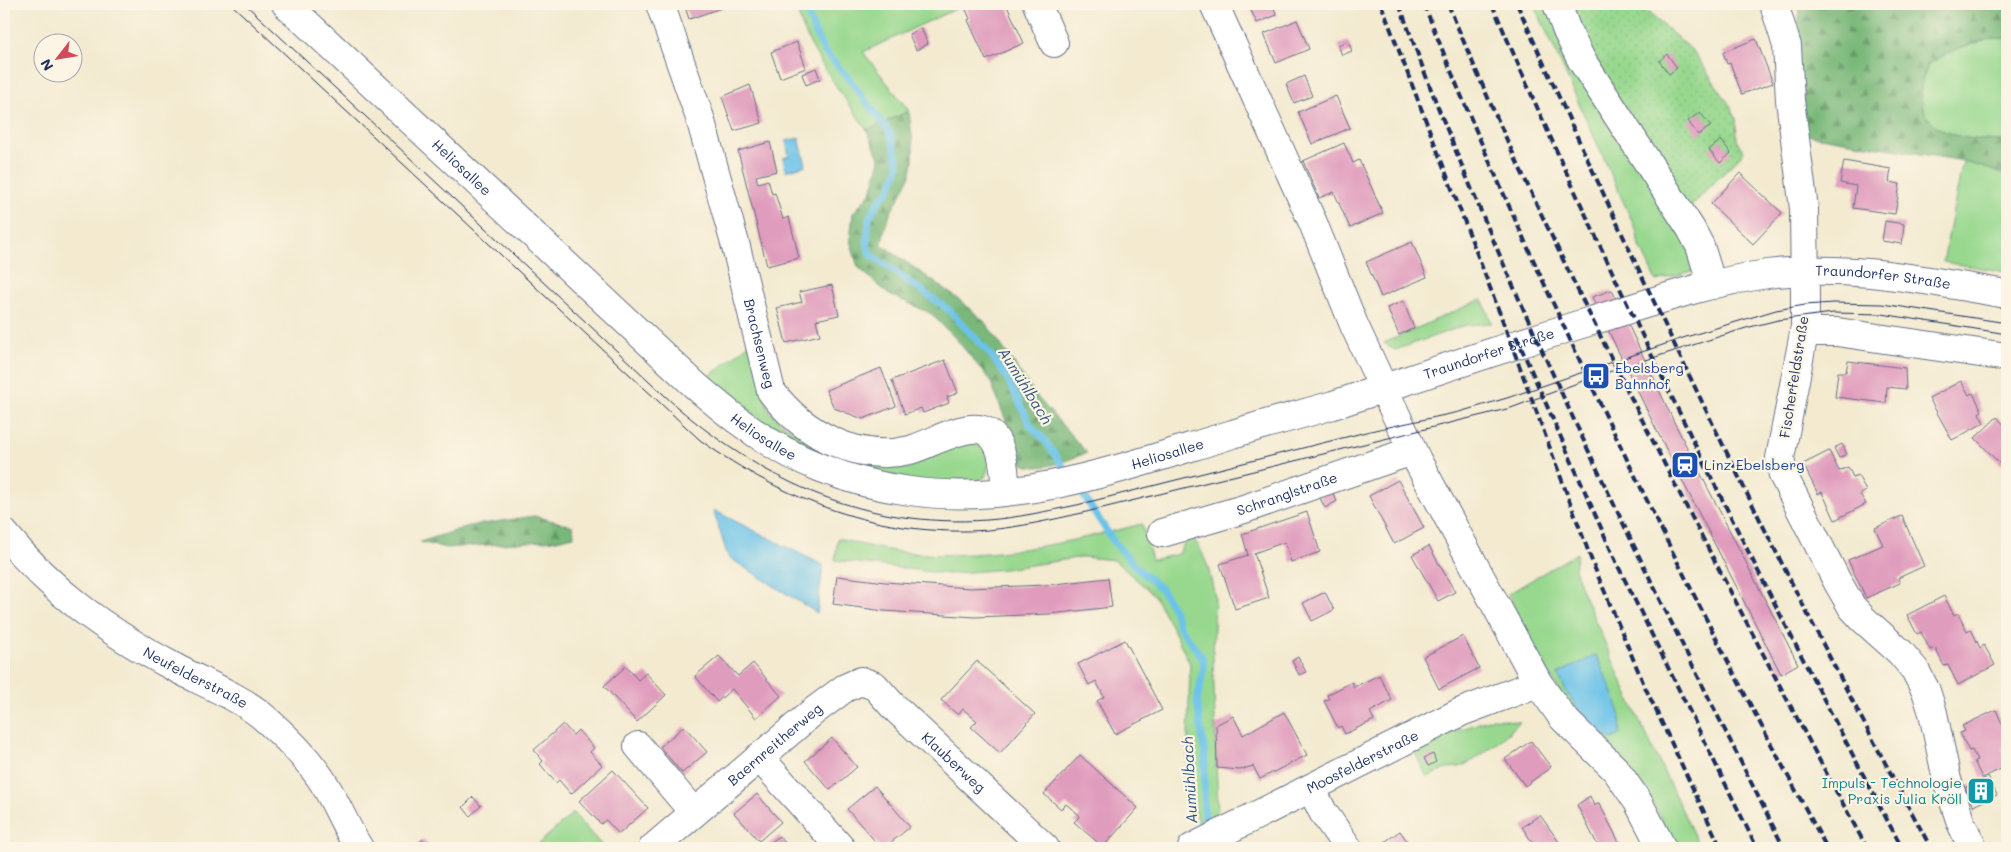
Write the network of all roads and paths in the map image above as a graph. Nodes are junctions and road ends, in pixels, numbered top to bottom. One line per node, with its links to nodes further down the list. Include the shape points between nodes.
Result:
1 (286, 4): 15 (street, Heliosallee, via 697,387 740,423 795,456 862,482 912,492 963,494)
2 (660, 4): 15 (street, Brachsenweg, via 702,126 736,247 771,392 783,408 803,425 829,440 861,451 890,453 911,450 960,432 982,430 994,438 1001,452)
3 (1037, 4): 7 (street)
4 (1214, 4): 13 (street, via 1309,214)
5 (1557, 4): 9 (street, via 1582,61 1700,246)
6 (1774, 4): 8 (street, Fischerfeldstraße, via 1787,46 1791,109 1804,209)
7 (1054, 43)
8 (1804, 271): 9 (street, Traundorfer Straße); 10 (street, Traundorfer Straße, via 1888,275); 11 (street, Fischerfeldstraße)
9 (1712, 285): 13 (street, Traundorfer Straße)
10 (2007, 294)
11 (1804, 332): 12 (street, via 1837,332); 31 (street, Fischerfeldstraße, via 1780,458 1783,475 1852,607 1900,652 1926,691 1947,780)
12 (2007, 357)
13 (1382, 387): 14 (street); 15 (street, Heliosallee, via 1181,451 1087,476)
14 (1412, 451): 17 (street, Schranglstraße, via 1244,509); 19 (street)
15 (1006, 491)
16 (4, 533): 25 (street, Neufelderstraße, via 59,592 99,622 126,641 260,714 319,776)
17 (1162, 533)
18 (861, 681): 21 (street, Baernreitherweg, via 822,705); 28 (street, Klauberweg, via 875,686)
19 (1538, 683): 22 (street, Moosfelderstraße, via 1460,712); 30 (street, via 1563,718 1616,770 1638,802)
20 (638, 746): 23 (street)
21 (759, 757): 23 (street, Baernreitherweg); 27 (street)
22 (1311, 788): 24 (street, Moosfelderstraße); 29 (street)
23 (694, 813): 26 (street, Baernreitherweg)
24 (1203, 843)
25 (359, 848)
26 (653, 848)
27 (840, 848)
28 (1045, 848)
29 (1348, 848)
30 (1662, 848)
31 (1973, 848)

